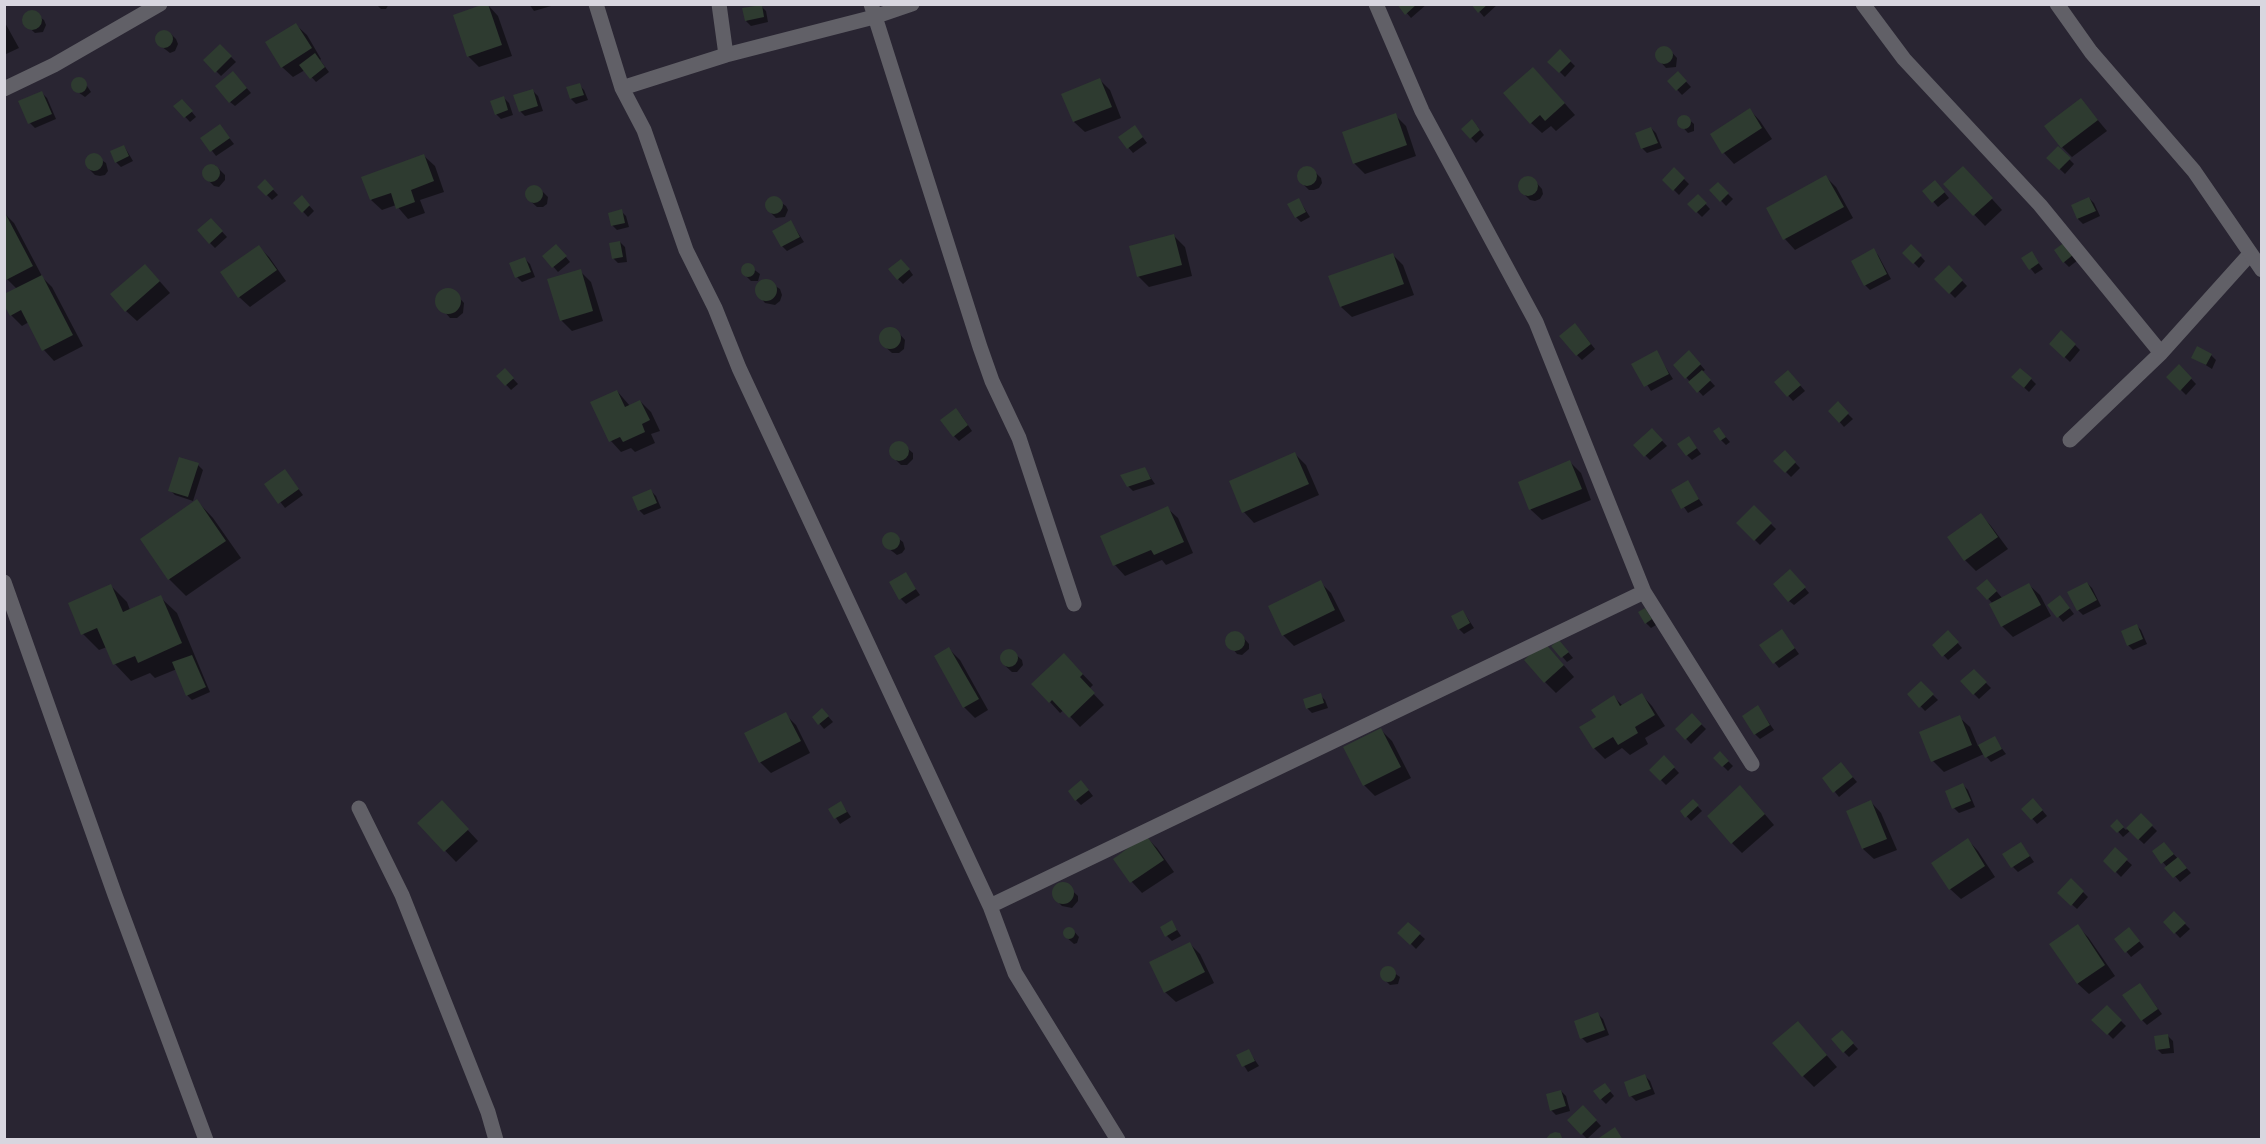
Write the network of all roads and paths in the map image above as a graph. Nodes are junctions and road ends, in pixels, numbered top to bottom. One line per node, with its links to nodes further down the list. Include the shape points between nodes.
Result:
1 (160, 4): 11 (street)
2 (596, 4): 10 (street)
3 (719, 4): 9 (street)
4 (912, 4): 8 (street)
5 (1376, 4): 17 (street, via 1422,111 1536,322)
6 (1863, 4): 14 (street, via 1904,59 2040,205)
7 (2057, 4): 12 (street, via 2091,52 2194,171)
8 (872, 11): 9 (street); 18 (street, via 980,347 1019,438)
9 (726, 55): 10 (street)
10 (622, 88): 21 (street, via 644,130 686,250 744,379)
11 (4, 89)
12 (2250, 254): 13 (street); 14 (street)
13 (2262, 270)
14 (2161, 354): 15 (street)
15 (2070, 440)
16 (4, 582): 22 (street)
17 (1644, 592): 19 (street); 21 (street)
18 (1074, 604)
19 (1752, 764)
20 (359, 808): 23 (street, via 402,895)
21 (990, 906): 24 (street, via 1015,973)
22 (207, 1140)
23 (496, 1140)
24 (1118, 1140)

